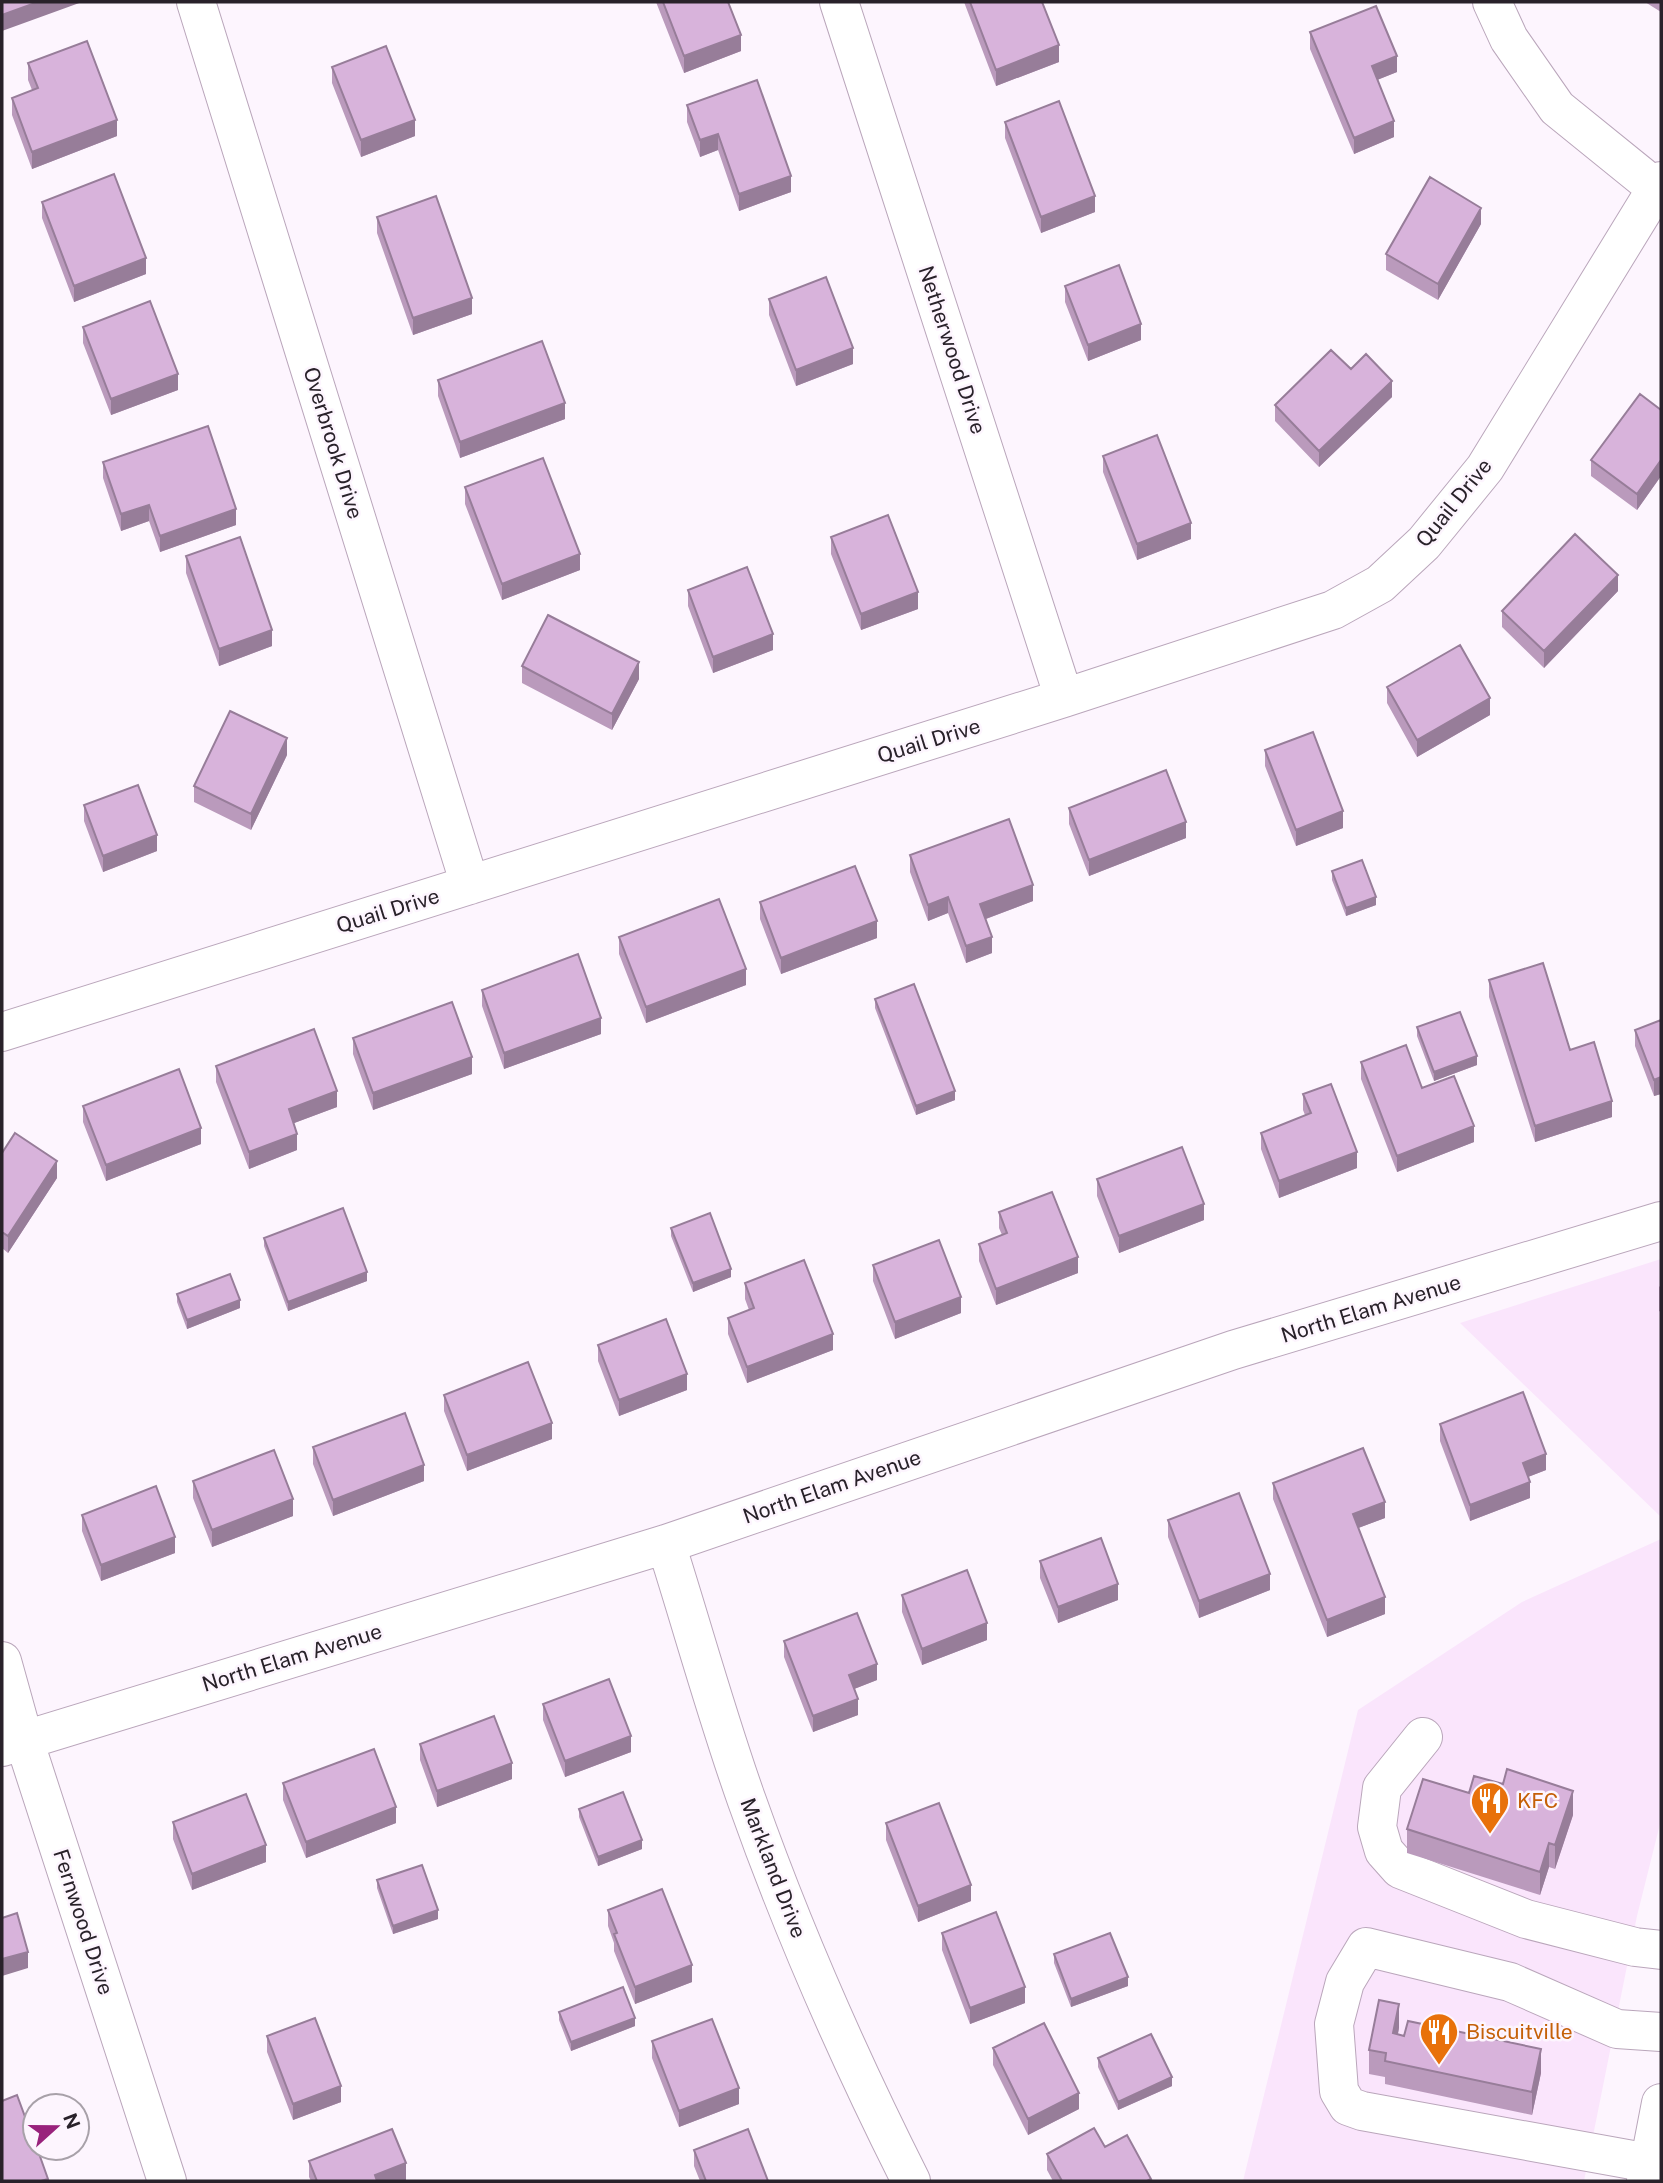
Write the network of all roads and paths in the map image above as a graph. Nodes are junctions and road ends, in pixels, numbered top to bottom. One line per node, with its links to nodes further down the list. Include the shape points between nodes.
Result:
1 (196, 2): 6 (street, Overbrook Drive)
2 (839, 2): 5 (street, Netherwood Drive)
3 (1492, 2): 4 (street, via 1509,38 1557,108)
4 (1659, 185): 5 (street, Quail Drive, via 1485,468 1424,543 1380,584 1333,610)
5 (1064, 698): 6 (street, Quail Drive)
6 (470, 885): 7 (street, Quail Drive)
7 (2, 1032)
8 (1661, 1221): 9 (street, North Elam Avenue, via 1233,1350)
9 (666, 1544): 12 (street, North Elam Avenue); 18 (street, Markland Drive, via 747,1801 786,1903 877,2115)
10 (2, 1661): 12 (street, Fernwood Drive)
11 (1423, 1737): 13 (street, via 1382,1788 1377,1827 1384,1851 1400,1869 1526,1919)
12 (13, 1744): 17 (street, Fernwood Drive)
13 (1661, 1950)
14 (1661, 2032): 16 (street, via 1617,2029 1510,1982 1366,1947 1345,1982 1334,2024 1339,2091 1348,2106)
15 (1661, 2103): 16 (street)
16 (1647, 2172)
17 (167, 2181)
18 (911, 2181)

